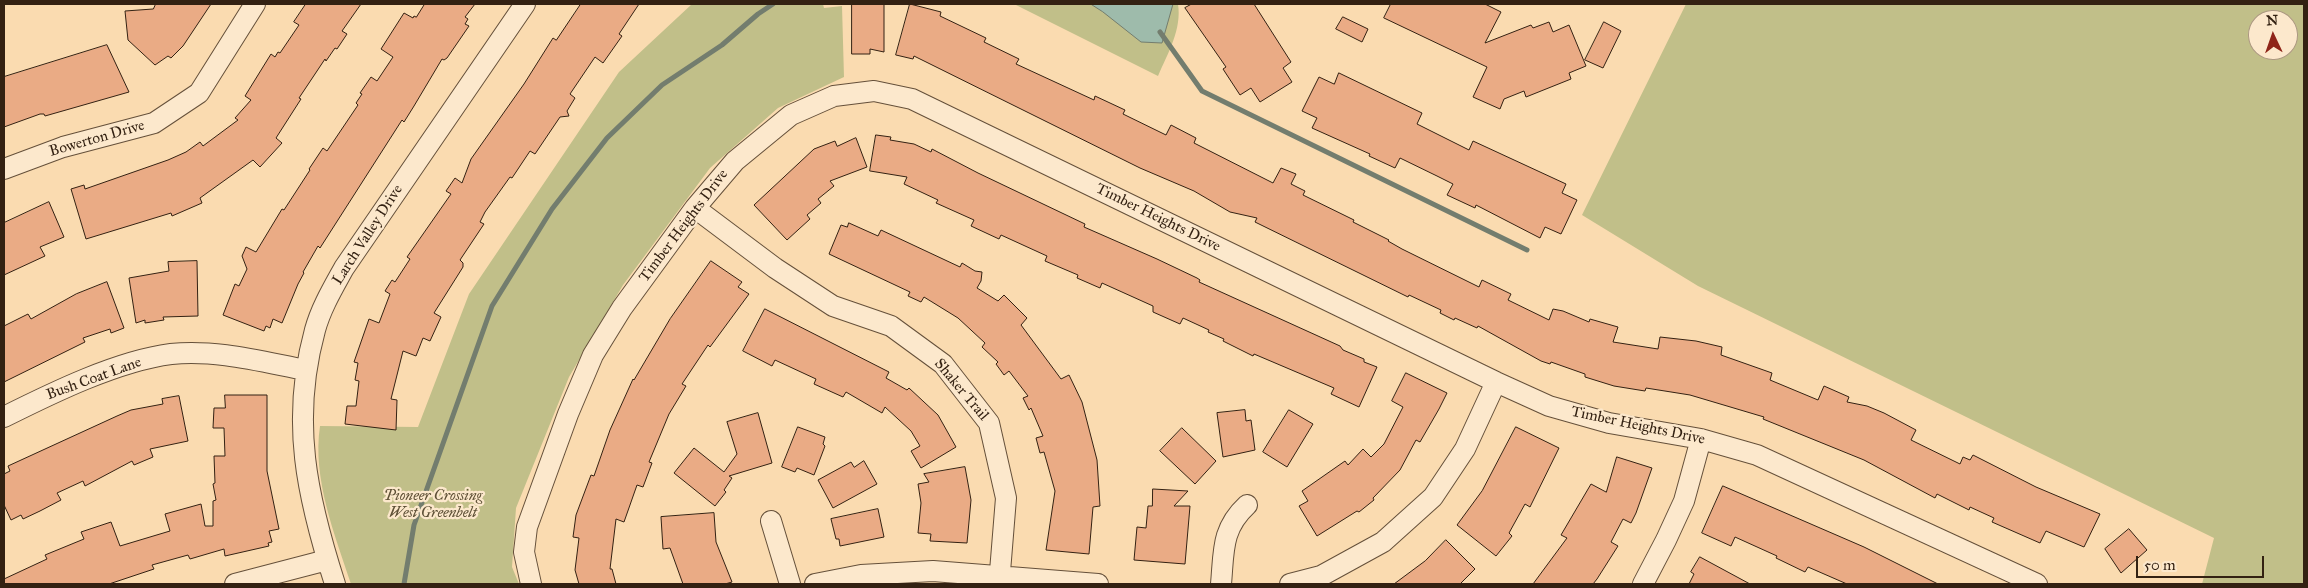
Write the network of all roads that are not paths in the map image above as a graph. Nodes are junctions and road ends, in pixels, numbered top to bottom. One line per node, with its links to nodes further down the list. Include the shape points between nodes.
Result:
1 (255, 4): 3 (street, Bowerton Drive, via 198,93 154,123 63,147)
2 (525, 4): 5 (street, Larch Valley Drive, via 344,268 315,329)
3 (4, 170)
4 (694, 208): 6 (street, Timber Heights Drive, via 735,161 791,115 834,96 874,91 912,99); 12 (street, Shaker Trail, via 833,306 891,326 943,364 989,423 1006,498); 15 (street, Timber Heights Drive, via 622,308 593,355 527,527 524,552)
5 (306, 370): 7 (street, Bush Coat Lane, via 232,357 171,354 122,366); 11 (street, Larch Valley Drive, via 302,414 305,467)
6 (1496, 382): 8 (street, Timber Heights Drive, via 1550,406 1609,423); 20 (street, via 1466,449 1433,497 1383,542 1321,576)
7 (4, 417)
8 (1701, 439): 21 (street, via 1684,501); 22 (street, Timber Heights Drive, via 1757,455)
9 (1247, 505): 19 (street, via 1235,516 1226,534)
10 (771, 521): 16 (street)
11 (327, 560): 13 (street); 14 (street, Larch Valley Drive)
12 (1000, 580): 17 (street, via 933,571 861,575); 18 (street)
13 (235, 584)
14 (335, 584)
15 (531, 584)
16 (790, 584)
17 (815, 584)
18 (1098, 584)
19 (1221, 584)
20 (1290, 584)
21 (1643, 584)
22 (2037, 584)

